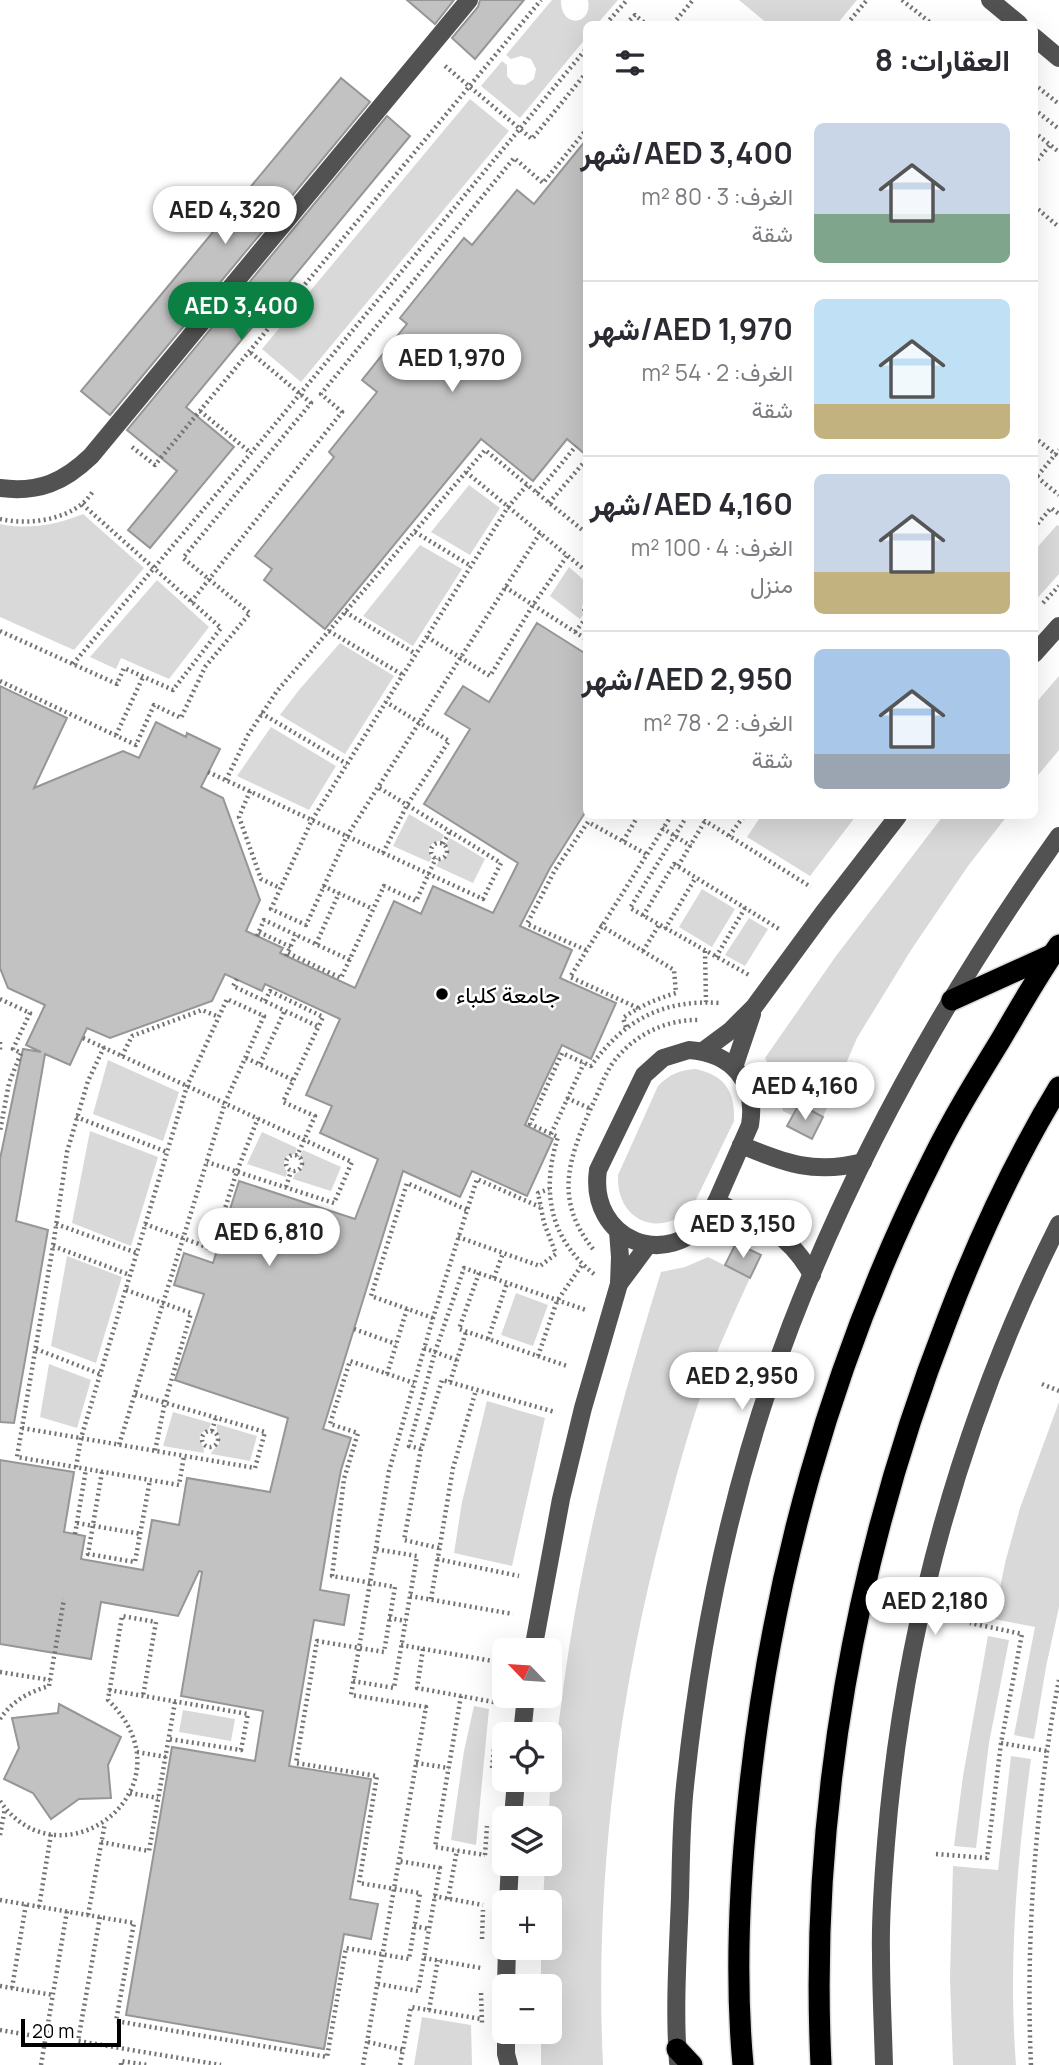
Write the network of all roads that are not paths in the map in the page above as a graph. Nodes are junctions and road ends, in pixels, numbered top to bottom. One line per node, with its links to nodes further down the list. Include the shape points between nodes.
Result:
1 (469, 0): 6 (street, via 92,456 50,484)
2 (990, 0): 3 (street)
3 (1015, 21)
4 (1038, 40): 5 (street)
5 (1059, 58)
6 (0, 488)
7 (1059, 626): 8 (street)
8 (1038, 650)
9 (896, 819): 13 (street)
10 (1059, 836): 12 (street)
11 (1055, 950): 12 (highway); 28 (highway, via 931,1161 859,1325 804,1496 777,1609 751,1773 739,1940)
12 (952, 1000): 18 (street)
13 (754, 1007): 14 (street); 15 (street)
14 (702, 1051): 15 (street); 21 (street, via 676,1052 653,1065 603,1157 596,1183 598,1197 608,1221)
15 (734, 1067): 17 (street, via 751,1100 750,1125)
16 (1059, 1087): 29 (highway, via 995,1205 961,1284 929,1364 879,1527 859,1611 832,1779 820,1950)
17 (741, 1145): 18 (street, via 801,1167); 19 (street)
18 (863, 1162): 23 (street)
19 (716, 1202): 22 (street, via 710,1216 690,1236 670,1244); 23 (street, via 773,1229 796,1250)
20 (1059, 1224): 30 (street, via 1036,1269 960,1466 914,1642 898,1731 883,1879)
21 (618, 1231): 22 (street); 24 (street)
22 (648, 1245): 24 (street)
23 (812, 1275): 26 (street, via 752,1443 712,1604 696,1696 684,1788)
24 (619, 1284): 25 (street, via 561,1499)
25 (535, 1638)
26 (678, 2057): 27 (highway)
27 (692, 2065)
28 (743, 2065)
29 (821, 2065)
30 (884, 2065)

